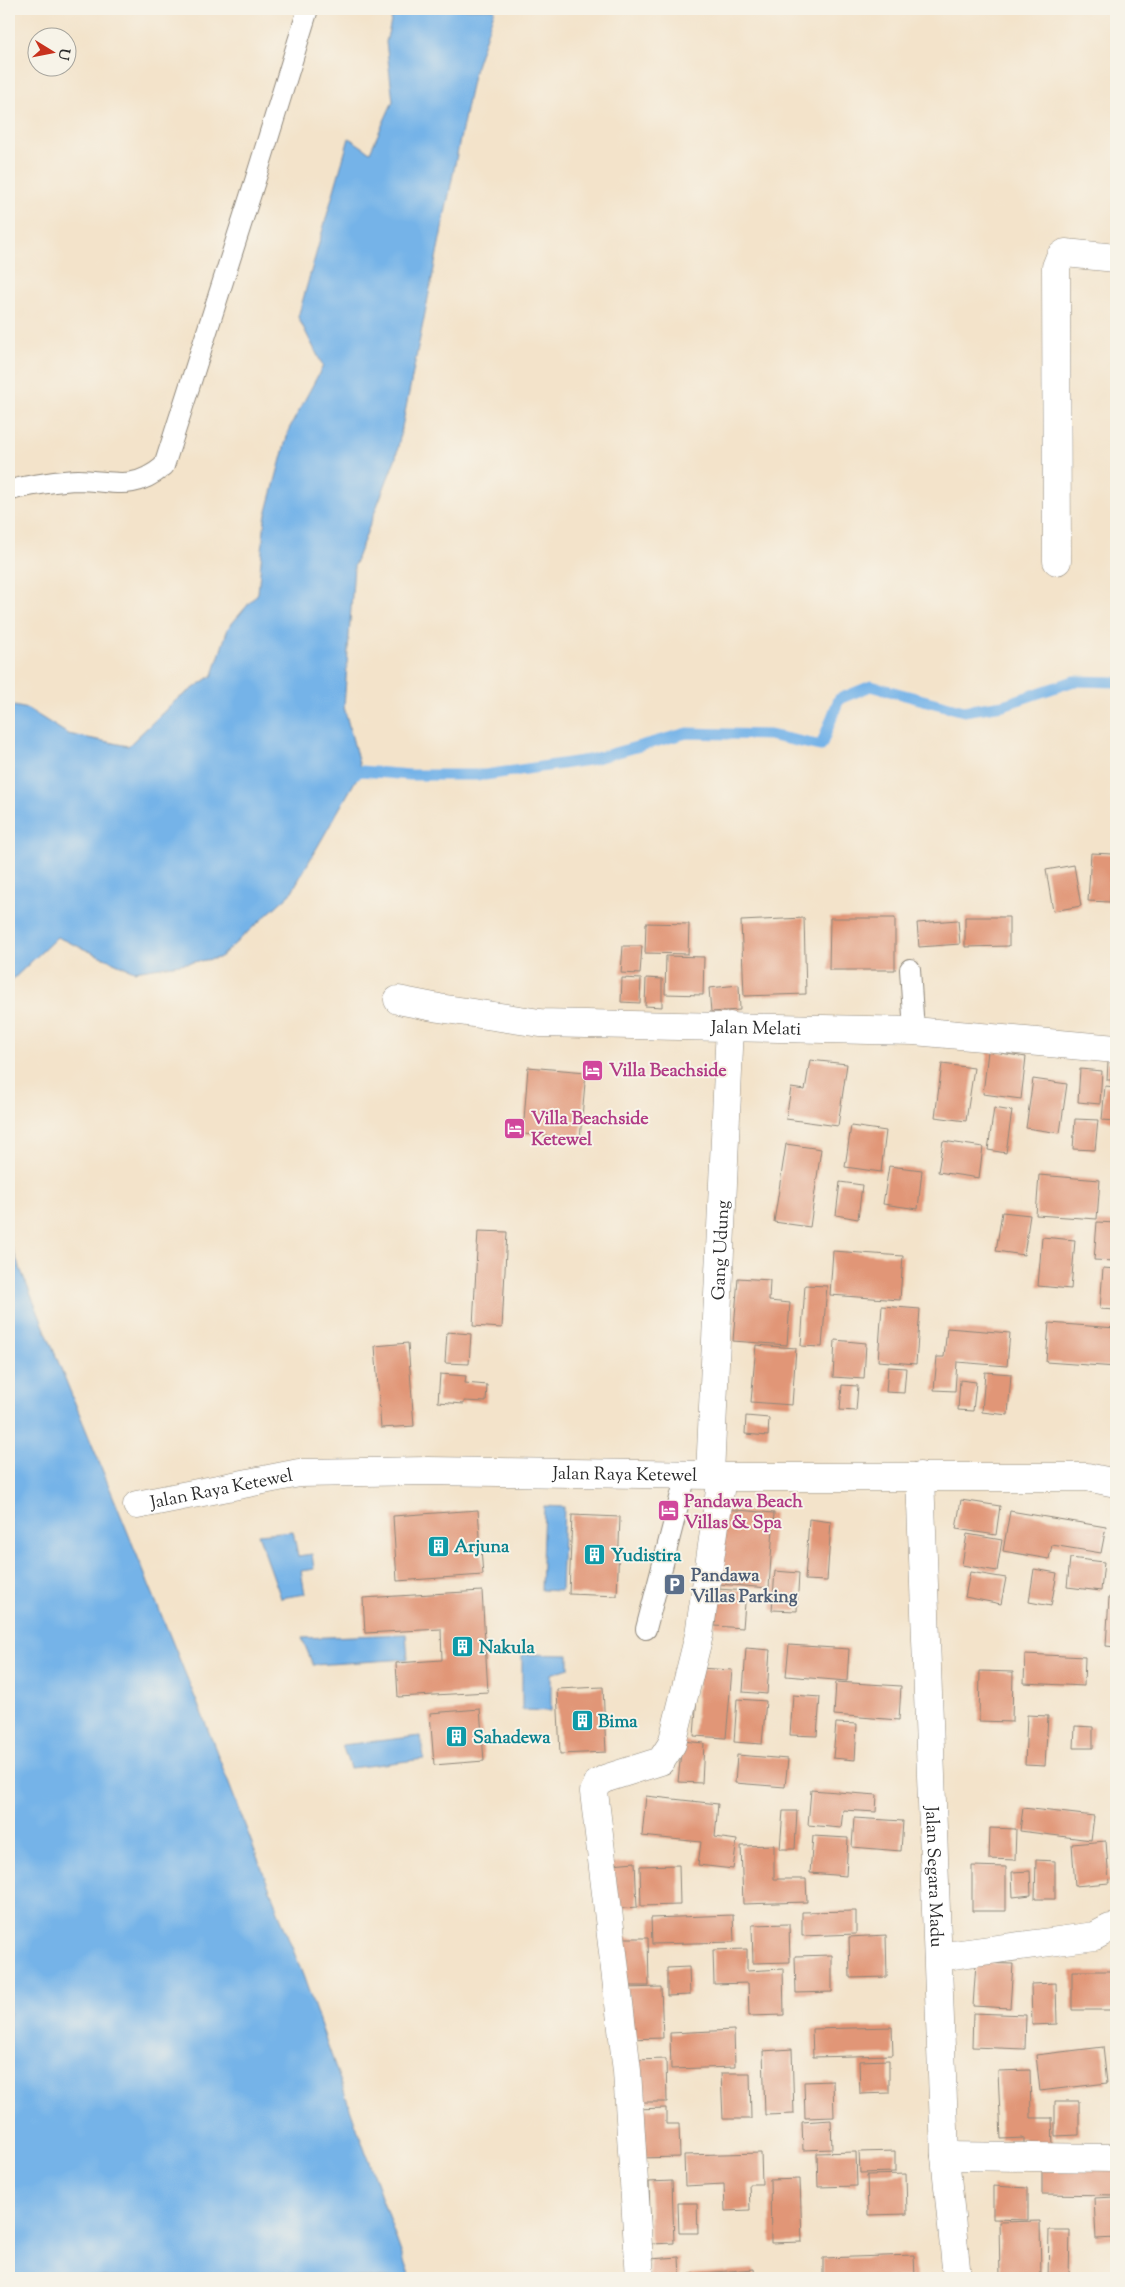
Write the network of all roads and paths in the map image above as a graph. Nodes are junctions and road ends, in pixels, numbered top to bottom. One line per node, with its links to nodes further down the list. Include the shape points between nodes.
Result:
1 (308, 9): 3 (lane, via 164,466 149,478 123,484 77,480)
2 (1116, 258): 4 (street, via 1065,253 1056,267)
3 (9, 491)
4 (1057, 562)
5 (910, 969): 8 (lane)
6 (398, 1000): 7 (street, Jalan Melati, via 540,1022)
7 (730, 1026): 8 (street, Jalan Melati); 10 (street, Gang Udung)
8 (914, 1030): 9 (street, Jalan Melati)
9 (1116, 1049)
10 (706, 1476): 11 (street, Jalan Raya Ketewel); 13 (street, Jalan Raya Ketewel, via 299,1472); 14 (lane); 19 (street, Gang Udung, via 699,1635 672,1744 661,1761 607,1778 598,1783 594,1792 626,2071)
11 (920, 1476): 12 (street, Jalan Raya Ketewel, via 1087,1477); 16 (street, Jalan Segara Madu)
12 (1116, 1482)
13 (137, 1505)
14 (646, 1629)
15 (1110, 1928): 16 (street, via 1095,1936)
16 (938, 1957): 17 (street, Jalan Segara Madu)
17 (945, 2156): 18 (street); 20 (street, Jalan Segara Madu)
18 (1116, 2158)
19 (640, 2278)
20 (957, 2278)

